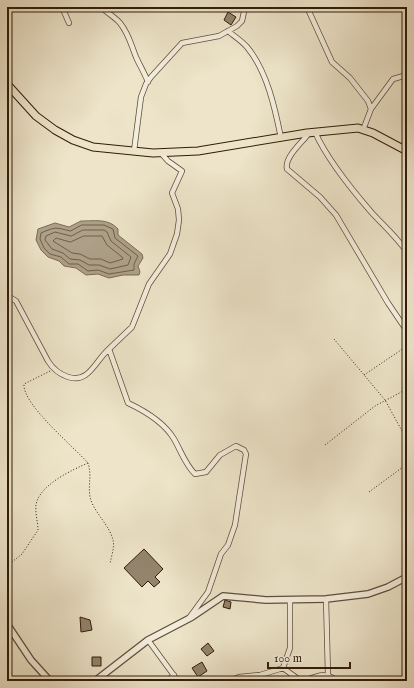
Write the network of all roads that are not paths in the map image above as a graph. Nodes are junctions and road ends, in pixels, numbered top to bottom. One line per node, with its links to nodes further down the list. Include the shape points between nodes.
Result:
1 (62, 7): 5 (street)
2 (101, 7): 8 (street, via 125,30)
3 (245, 7): 6 (street, via 242,22)
4 (306, 7): 10 (street, via 332,62 363,94)
5 (68, 23)
6 (228, 31): 8 (street, via 203,41 182,44); 13 (street, via 248,47 261,72 274,102)
7 (407, 75): 10 (street, via 394,79)
8 (148, 82): 14 (street, via 141,96)
9 (7, 84): 14 (main road, via 36,116 54,130 93,147)
10 (371, 109): 11 (street)
11 (363, 130): 12 (main road, via 358,128); 15 (main road)
12 (312, 133): 13 (main road); 17 (street, via 322,150 372,213 394,233); 19 (street, via 289,158 287,169 320,197 336,215)
13 (281, 138): 16 (main road, via 198,151)
14 (134, 151): 16 (main road)
15 (407, 151)
16 (160, 152): 20 (street, via 168,162 182,171 172,190 178,209 177,234 167,261 149,284 134,325)
17 (407, 252)
18 (7, 299): 20 (street, via 11,298 18,304 43,354 54,369 64,376 80,379)
19 (407, 331)
20 (109, 349): 24 (street, via 128,402 163,426 173,437 186,463 195,474 206,472 220,455 236,446 246,454 235,525 228,545 220,554 208,592)
21 (407, 577): 22 (street, via 368,594)
22 (326, 599): 23 (street); 28 (street)
23 (290, 600): 24 (street, via 223,596); 27 (street, via 290,648)
24 (187, 621): 26 (street)
25 (7, 624): 30 (street, via 31,660)
26 (148, 640): 29 (street); 31 (street)
27 (283, 668): 34 (street); 35 (street)
28 (328, 674): 35 (street); 36 (street)
29 (174, 675): 32 (street); 33 (street)
30 (50, 681)
31 (95, 681)
32 (167, 681)
33 (178, 681)
34 (230, 681)
35 (303, 681)
36 (337, 681)

